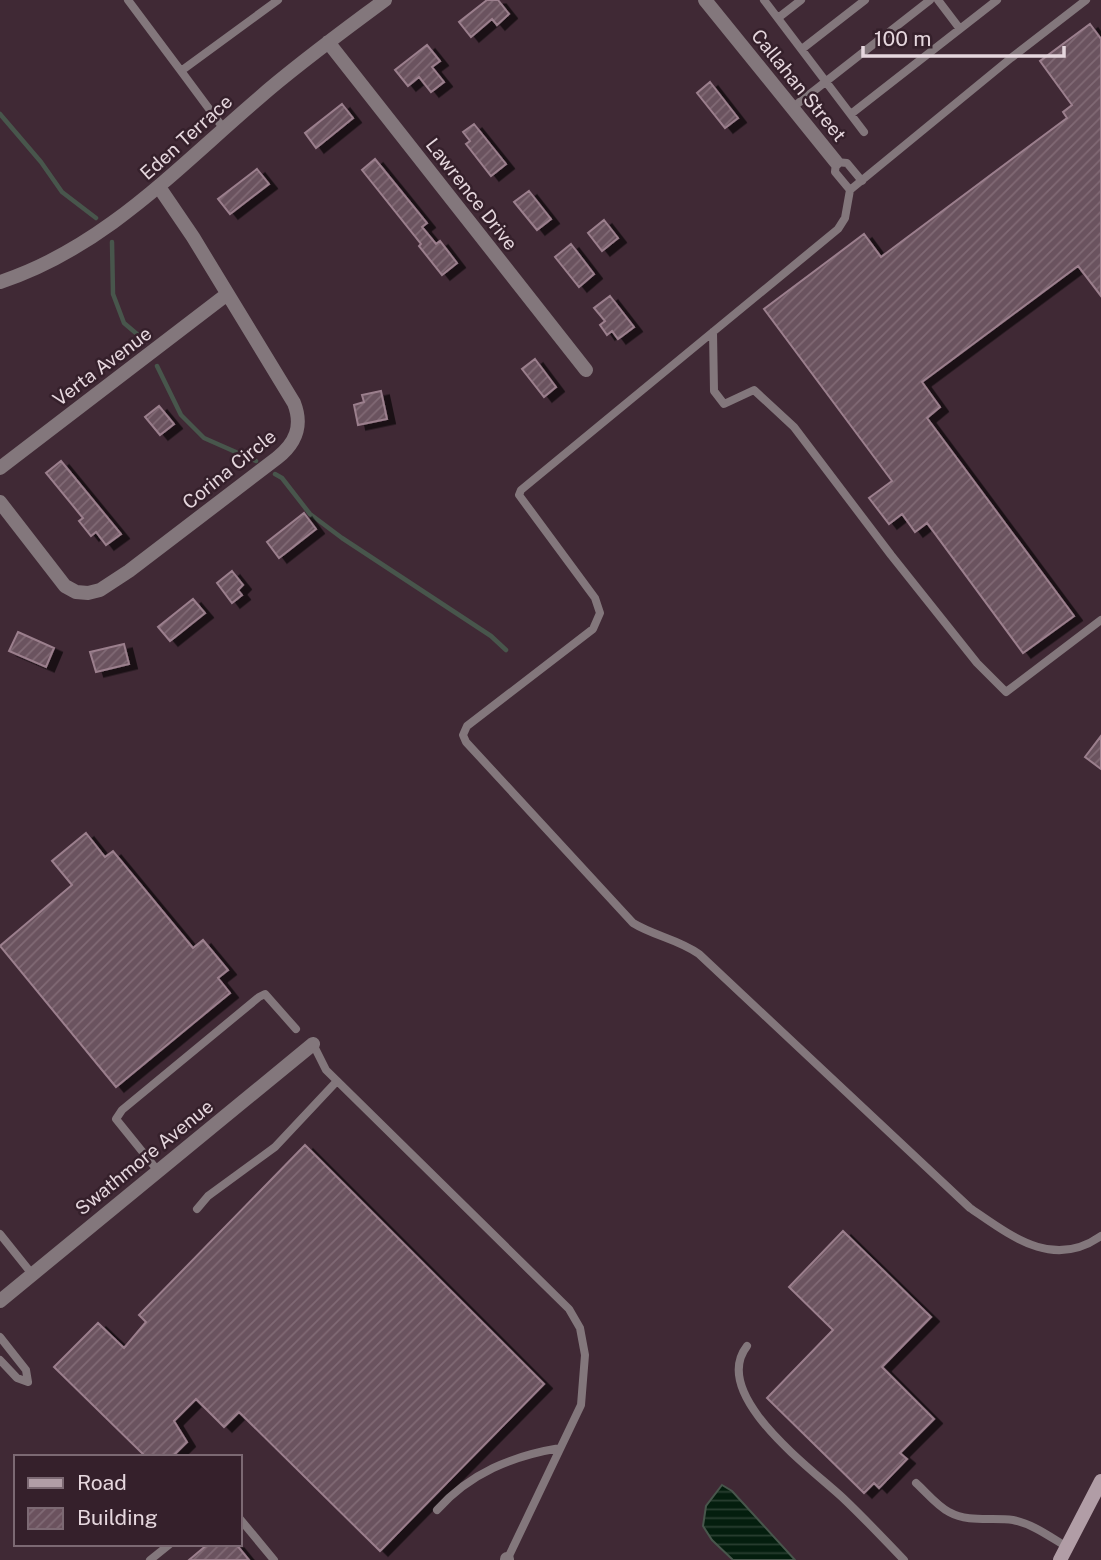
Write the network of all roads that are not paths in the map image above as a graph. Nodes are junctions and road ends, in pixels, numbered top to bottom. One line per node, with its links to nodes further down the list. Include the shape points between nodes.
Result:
1 (128, 0): 16 (lane)
2 (278, 0): 16 (lane)
3 (385, 0): 14 (street, Eden Terrace)
4 (705, 0): 18 (street, Callahan Street)
5 (764, 0): 12 (lane)
6 (801, 0): 12 (lane)
7 (865, 0): 15 (lane)
8 (930, 0): 17 (lane)
9 (938, 0): 13 (lane)
10 (997, 0): 13 (lane)
11 (1086, 0): 23 (lane)
12 (778, 18): 15 (lane)
13 (960, 29): 19 (lane)
14 (328, 42): 20 (street, Eden Terrace); 29 (street, Lawrence Drive)
15 (802, 49): 17 (lane)
16 (181, 71): 20 (lane)
17 (826, 81): 18 (lane); 19 (lane)
18 (792, 108): 22 (street, Callahan Street)
19 (851, 114): 21 (lane)
20 (224, 129): 24 (street, Eden Terrace)
21 (864, 132)
22 (836, 162): 23 (lane, via 847,163); 25 (lane, via 835,172)
23 (862, 181): 25 (lane)
24 (159, 187): 26 (street, Eden Terrace, via 63,255); 27 (street, Corina Circle)
25 (850, 190): 28 (lane, via 838,229)
26 (0, 282)
27 (226, 295): 30 (street, Verta Avenue); 31 (street, Corina Circle, via 294,403 299,426 287,450 130,571 88,593 65,586)
28 (713, 332): 32 (lane, via 714,391 724,404 754,390 794,427 908,577 1006,692); 39 (lane, via 521,490 519,495 596,598 600,613 593,629 467,726 466,742 633,923 686,944 699,954 970,1208 1012,1237 1047,1251 1085,1248)
29 (586, 370)
30 (0, 468)
31 (0, 502)
32 (1101, 620)
33 (296, 1029): 36 (lane, via 265,994 122,1110 116,1119)
34 (313, 1044): 35 (lane); 36 (street, Swathmore Avenue)
35 (337, 1081): 37 (lane, via 275,1147); 45 (lane, via 569,1309 580,1328 585,1355 580,1405)
36 (158, 1171): 40 (street, Swathmore Avenue)
37 (197, 1209)
38 (0, 1234): 40 (lane)
39 (1101, 1236)
40 (32, 1274): 41 (street, Swathmore Avenue)
41 (0, 1301)
42 (0, 1337): 44 (lane, via 26,1370 28,1382 17,1378)
43 (747, 1346): 55 (lane, via 740,1356 740,1382 758,1418)
44 (0, 1360)
45 (560, 1448): 48 (lane, via 493,1466 452,1493); 54 (lane)
46 (1101, 1481): 51 (main road)
47 (916, 1483): 51 (lane, via 948,1512 971,1519 1017,1521 1042,1531)
48 (437, 1510)
49 (242, 1521): 53 (lane)
50 (168, 1546): 52 (lane)
51 (1063, 1554)
52 (150, 1560)
53 (274, 1560)
54 (507, 1560)
55 (904, 1560)

